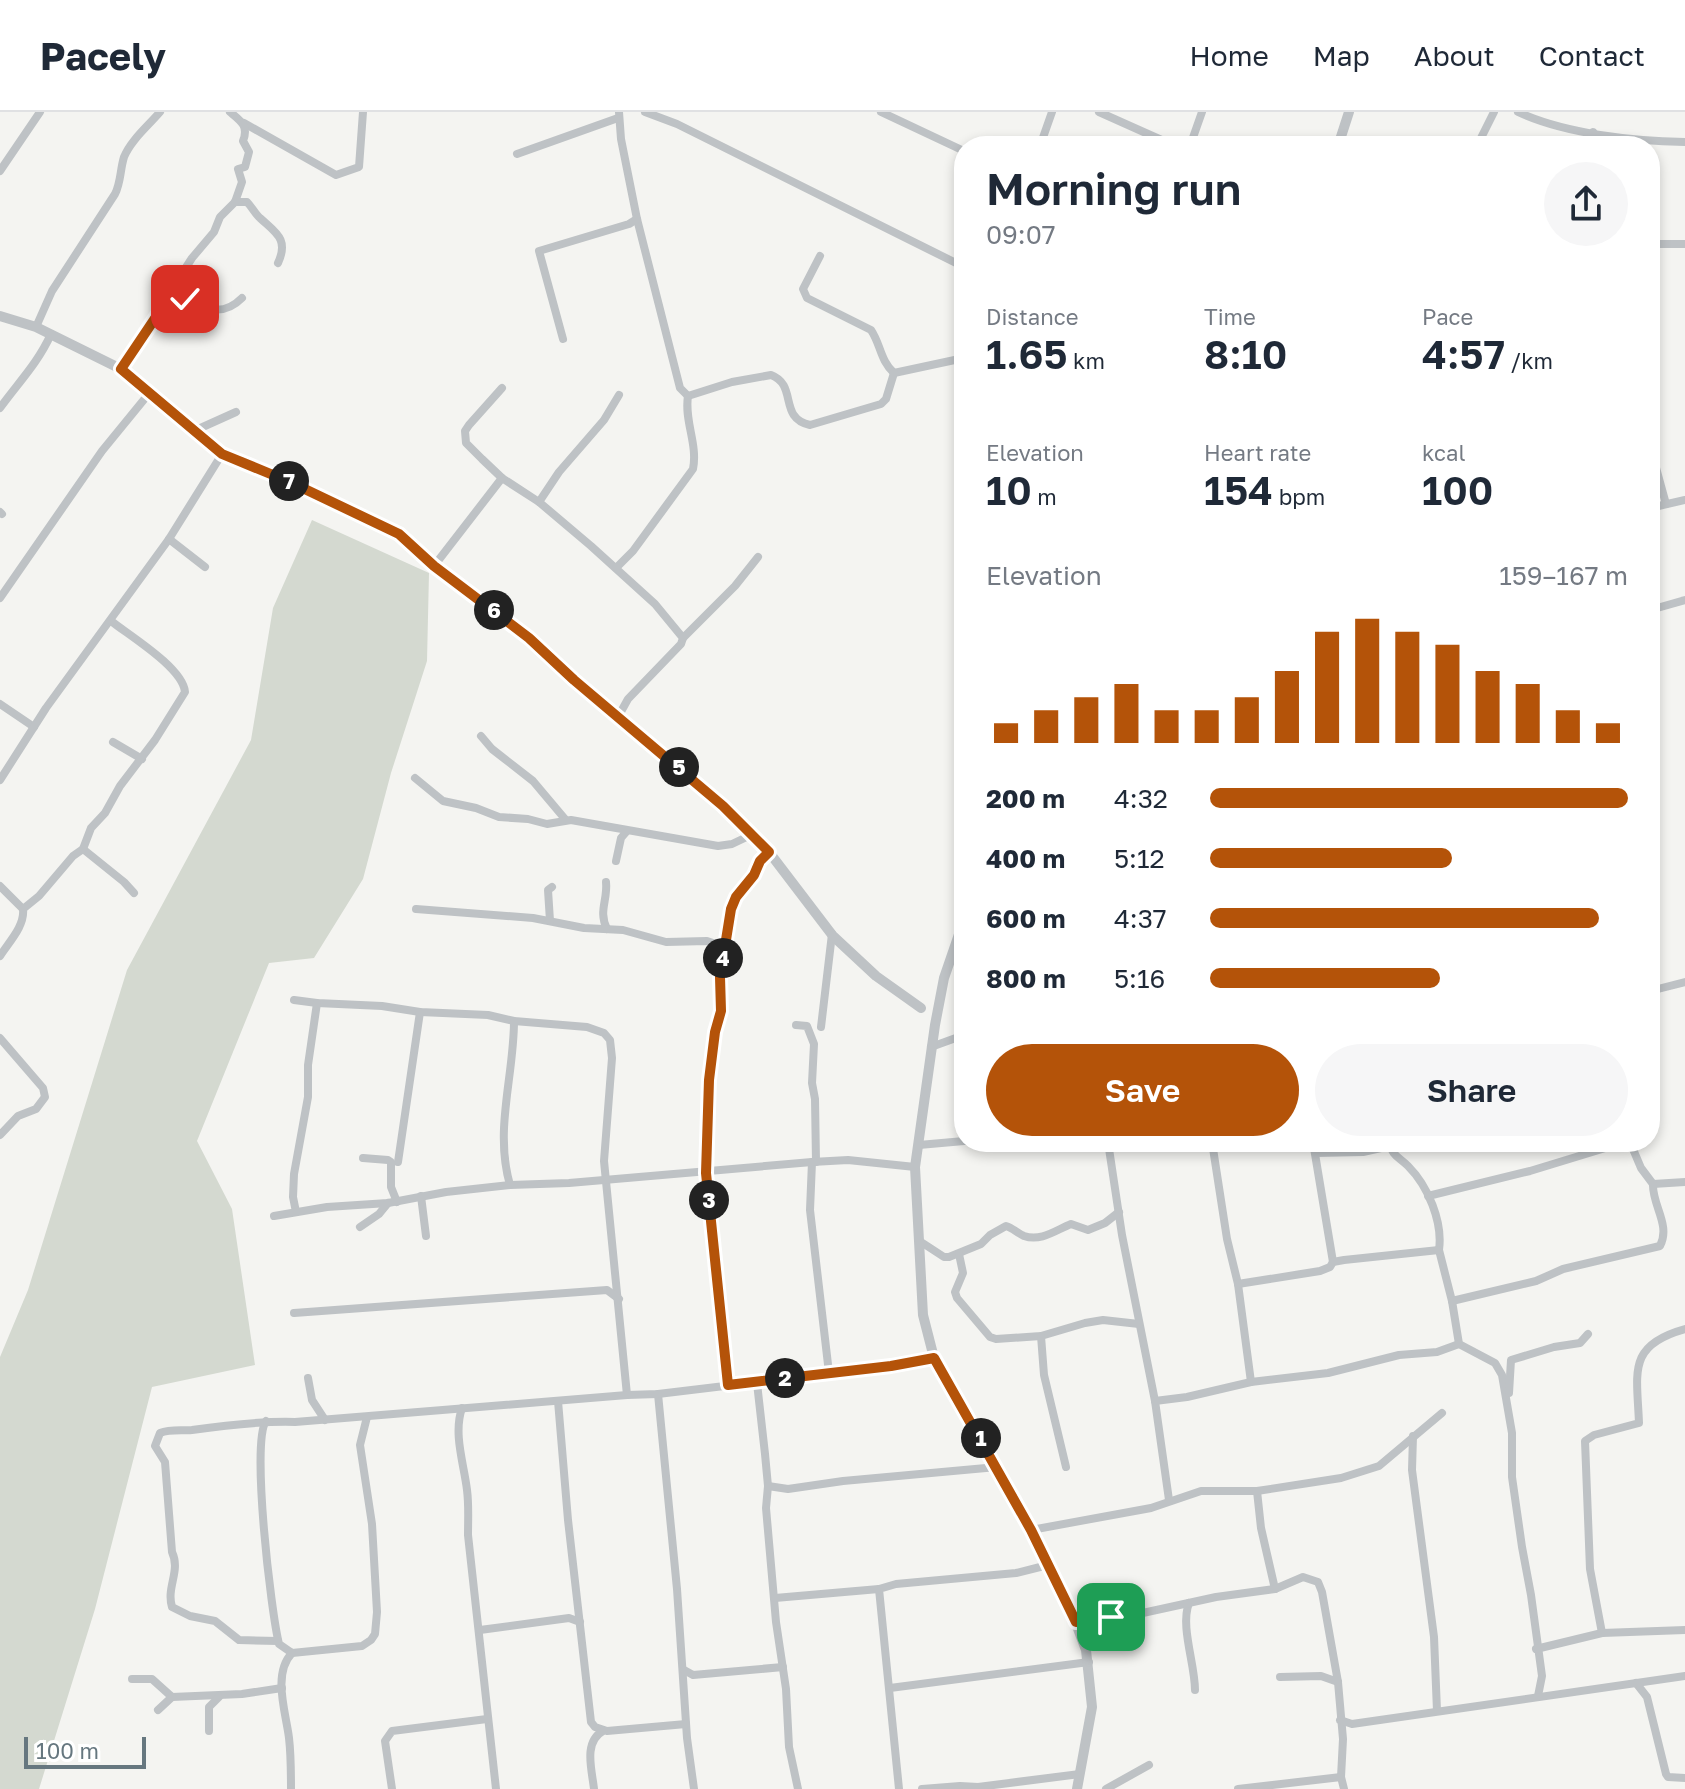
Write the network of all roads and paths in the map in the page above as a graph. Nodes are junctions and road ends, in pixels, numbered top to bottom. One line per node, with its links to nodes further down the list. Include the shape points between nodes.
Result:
1 (40, 112): 27 (street)
2 (160, 112): 38 (street, via 133,142 115,194 52,291)
3 (230, 112): 14 (street)
4 (363, 112): 14 (street, via 359,167 336,175)
5 (645, 112): 33 (street)
6 (881, 112): 25 (street)
7 (1052, 112): 16 (street)
8 (1099, 112): 17 (street)
9 (1202, 112): 18 (street)
10 (1349, 112): 19 (street)
11 (1494, 112): 20 (street)
12 (1518, 112): 15 (street)
13 (618, 115): 26 (street); 29 (street)
14 (244, 123): 28 (street, via 243,141 249,152 245,167 238,169 242,182)
15 (1593, 132): 21 (street); 22 (street)
16 (1044, 136)
17 (1153, 136)
18 (1194, 136)
19 (1341, 136)
20 (1482, 136)
21 (1592, 136)
22 (1611, 136)
23 (1660, 141): 24 (street)
24 (1685, 142)
25 (954, 146)
26 (517, 154)
27 (0, 171)
28 (235, 202): 34 (street, via 247,202 272,227 283,252); 36 (street)
29 (637, 219): 40 (street, via 539,251); 47 (street, via 680,388)
30 (1685, 244): 31 (street)
31 (1660, 245)
32 (820, 256): 43 (street, via 803,289 807,298 871,330 879,354)
33 (954, 262)
34 (278, 263)
35 (242, 298): 36 (street, via 215,311 190,299)
36 (164, 305): 42 (street)
37 (0, 316): 38 (street)
38 (36, 327): 39 (street)
39 (51, 334): 42 (street); 48 (street, via 33,369)
40 (563, 339)
41 (954, 360): 43 (street)
42 (121, 369): 45 (street)
43 (894, 373): 47 (street, via 881,404 810,425 790,413 785,388 771,375)
44 (502, 388): 52 (street, via 464,438)
45 (151, 391): 50 (street); 63 (street, via 102,451)
46 (619, 395): 55 (street)
47 (688, 396): 62 (street, via 696,454 693,469)
48 (0, 408)
49 (236, 412): 50 (street)
50 (196, 430): 51 (street)
51 (222, 454): 58 (street); 60 (street, via 399,534)
52 (502, 478): 55 (street); 60 (street)
53 (1660, 482): 56 (street)
54 (1685, 500): 56 (street)
55 (539, 502): 62 (street)
56 (1666, 504): 57 (street)
57 (1660, 506)
58 (169, 539): 61 (street); 66 (street)
59 (758, 557): 67 (street)
60 (434, 566): 69 (street, via 529,638)
61 (205, 567)
62 (616, 568): 67 (street)
63 (0, 598)
64 (1685, 600): 65 (street)
65 (1660, 607)
66 (111, 621): 70 (street); 73 (street, via 171,668 185,686)
67 (683, 638): 69 (street)
68 (0, 704): 70 (street)
69 (618, 717): 78 (street)
70 (34, 727): 75 (street)
71 (481, 736): 76 (street, via 533,781)
72 (113, 742): 73 (street)
73 (142, 759): 79 (street, via 91,828)
74 (415, 778): 76 (street, via 443,801 499,817 547,824)
75 (0, 780)
76 (565, 819): 77 (street)
77 (627, 831): 78 (street, via 718,846); 81 (street)
78 (753, 834): 80 (street)
79 (83, 849): 85 (street); 86 (street)
80 (769, 852): 90 (street); 91 (street, via 736,897)
81 (616, 861)
82 (606, 882): 89 (street, via 602,912)
83 (0, 886): 86 (street)
84 (552, 887): 88 (street)
85 (134, 893)
86 (23, 909): 93 (street, via 19,928)
87 (416, 909): 88 (street)
88 (550, 921): 89 (street)
89 (607, 929): 91 (street, via 666,942)
90 (832, 934): 99 (street, via 876,976); 104 (street)
91 (721, 943): 122 (street, via 721,1011 709,1080)
92 (954, 952): 98 (street)
93 (0, 956)
94 (1685, 982): 95 (street)
95 (1660, 988)
96 (294, 1000): 97 (street)
97 (317, 1003): 100 (street); 130 (street, via 294,1174)
98 (939, 1006): 99 (street); 103 (street)
99 (921, 1008): 103 (street)
100 (420, 1012): 101 (street); 119 (street)
101 (514, 1021): 123 (street, via 587,1027 610,1040); 126 (street, via 503,1126)
102 (796, 1025): 120 (street, via 807,1026 814,1044)
103 (935, 1025): 107 (street)
104 (821, 1027)
105 (0, 1038): 108 (street, via 45,1097)
106 (954, 1039): 107 (street)
107 (931, 1047): 110 (street)
108 (0, 1135)
109 (954, 1142): 110 (street)
110 (919, 1145): 121 (street)
111 (1110, 1152): 131 (street)
112 (1214, 1152): 139 (street)
113 (1363, 1152): 117 (street)
114 (1392, 1152): 128 (street)
115 (1594, 1152): 128 (street)
116 (1633, 1152): 125 (street)
117 (1316, 1153): 138 (street)
118 (363, 1158): 129 (street, via 391,1162)
119 (398, 1162)
120 (814, 1162): 121 (street); 122 (street); 149 (street, via 810,1210)
121 (915, 1167): 135 (street)
122 (706, 1173): 123 (street); 153 (street)
123 (607, 1180): 126 (street); 140 (street)
124 (1685, 1182): 125 (street)
125 (1653, 1184): 141 (street, via 1662,1220 1660,1246)
126 (510, 1185): 127 (street)
127 (421, 1196): 129 (street); 134 (street)
128 (1428, 1196): 136 (street)
129 (392, 1202): 130 (street); 133 (street)
130 (296, 1212): 132 (street)
131 (1119, 1212): 137 (street, via 1088,1230 1071,1224 1040,1237 1006,1226); 143 (street)
132 (274, 1216)
133 (360, 1227)
134 (426, 1236)
135 (921, 1242): 137 (street, via 944,1257); 148 (street, via 923,1315)
136 (1439, 1250): 138 (street); 141 (street)
137 (959, 1254): 146 (street, via 963,1273 955,1292 984,1331 996,1339)
138 (1333, 1262): 139 (street, via 1320,1271)
139 (1238, 1284): 151 (street)
140 (619, 1300): 142 (street, via 607,1290); 155 (street)
141 (1452, 1301): 147 (street)
142 (294, 1313)
143 (1139, 1324): 146 (street, via 1094,1321); 157 (street)
144 (1685, 1329): 182 (street, via 1652,1342 1642,1355 1637,1374 1639,1423 1585,1441 1589,1555)
145 (1588, 1334): 158 (street, via 1580,1343 1511,1360)
146 (1041, 1336): 166 (street, via 1044,1375)
147 (1459, 1344): 151 (street, via 1328,1373); 158 (street, via 1495,1363)
148 (934, 1358): 149 (street); 165 (street)
149 (829, 1373): 152 (street)
150 (308, 1378): 162 (street, via 312,1400)
151 (1251, 1382): 157 (street)
152 (757, 1383): 153 (street); 167 (street)
153 (728, 1385): 154 (street)
154 (658, 1394): 155 (street); 188 (street)
155 (627, 1395): 156 (street)
156 (558, 1401): 159 (street); 178 (street)
157 (1155, 1401): 169 (street)
158 (1509, 1406): 184 (street, via 1512,1477)
159 (462, 1408): 161 (street); 180 (street, via 458,1422)
160 (1442, 1413): 164 (street)
161 (367, 1417): 162 (street); 185 (street, via 360,1445 372,1524 375,1634 362,1646)
162 (325, 1420): 163 (street)
163 (266, 1421): 183 (street, via 260,1438 262,1490); 183 (street, via 164,1431 155,1446 165,1462 176,1565 169,1595 172,1607 215,1621 245,1642)
164 (1413, 1436): 168 (street, via 1369,1470); 205 (street)
165 (997, 1467): 167 (street, via 788,1489); 170 (street)
166 (1066, 1467)
167 (768, 1486): 174 (street)
168 (1257, 1491): 169 (street, via 1201,1491); 173 (street)
169 (1169, 1500): 170 (street)
170 (1031, 1530): 171 (street)
171 (1048, 1565): 172 (street); 179 (street)
172 (879, 1589): 174 (street); 199 (street)
173 (1275, 1589): 175 (street); 189 (street, via 1296,1578 1318,1582)
174 (775, 1598): 187 (street)
175 (1189, 1603): 176 (street); 177 (street)
176 (1175, 1606): 177 (street); 179 (street)
177 (1185, 1613): 200 (street)
178 (580, 1622): 180 (street, via 569,1618); 211 (street, via 588,1712)
179 (1076, 1622): 186 (street)
180 (480, 1630): 206 (street)
181 (1685, 1630): 182 (street)
182 (1602, 1633): 184 (street)
183 (278, 1641): 185 (street)
184 (1536, 1649): 202 (street, via 1542,1676)
185 (292, 1653): 198 (street)
186 (1089, 1662): 199 (street); 214 (street, via 1092,1707)
187 (783, 1667): 190 (street); 223 (street)
188 (684, 1670): 190 (street); 196 (street)
189 (1337, 1671): 192 (street); 195 (street)
190 (693, 1675): 196 (street)
191 (1280, 1677): 192 (street)
192 (1328, 1677): 195 (street)
193 (1683, 1677): 197 (street)
194 (132, 1679): 203 (street, via 152,1679)
195 (1338, 1682): 207 (street)
196 (685, 1683): 208 (street)
197 (1636, 1683): 202 (street); 216 (street, via 1647,1697 1666,1774)
198 (282, 1688): 201 (street); 218 (street)
199 (890, 1688): 224 (street)
200 (1195, 1690)
201 (222, 1695): 203 (street); 210 (street, via 209,1707)
202 (1538, 1696): 205 (street)
203 (172, 1697): 204 (street)
204 (158, 1710)
205 (1437, 1711): 209 (street)
206 (487, 1719): 219 (street, via 392,1731 385,1741); 220 (street)
207 (1340, 1720): 209 (street); 212 (street)
208 (686, 1724): 211 (street); 222 (street)
209 (1352, 1724): 212 (street)
210 (209, 1731)
211 (603, 1731): 221 (street, via 592,1742)
212 (1343, 1739): 215 (street)
213 (1149, 1765): 227 (street)
214 (1080, 1774): 225 (street); 226 (street)
215 (1341, 1777): 217 (street); 229 (street)
216 (1685, 1778)
217 (1249, 1788): 228 (street)
218 (291, 1789)
219 (392, 1789)
220 (496, 1789)
221 (594, 1789)
222 (694, 1789)
223 (798, 1789)
224 (899, 1789)
225 (922, 1789)
226 (1077, 1789)
227 (1106, 1789)
228 (1238, 1789)
229 (1344, 1789)

